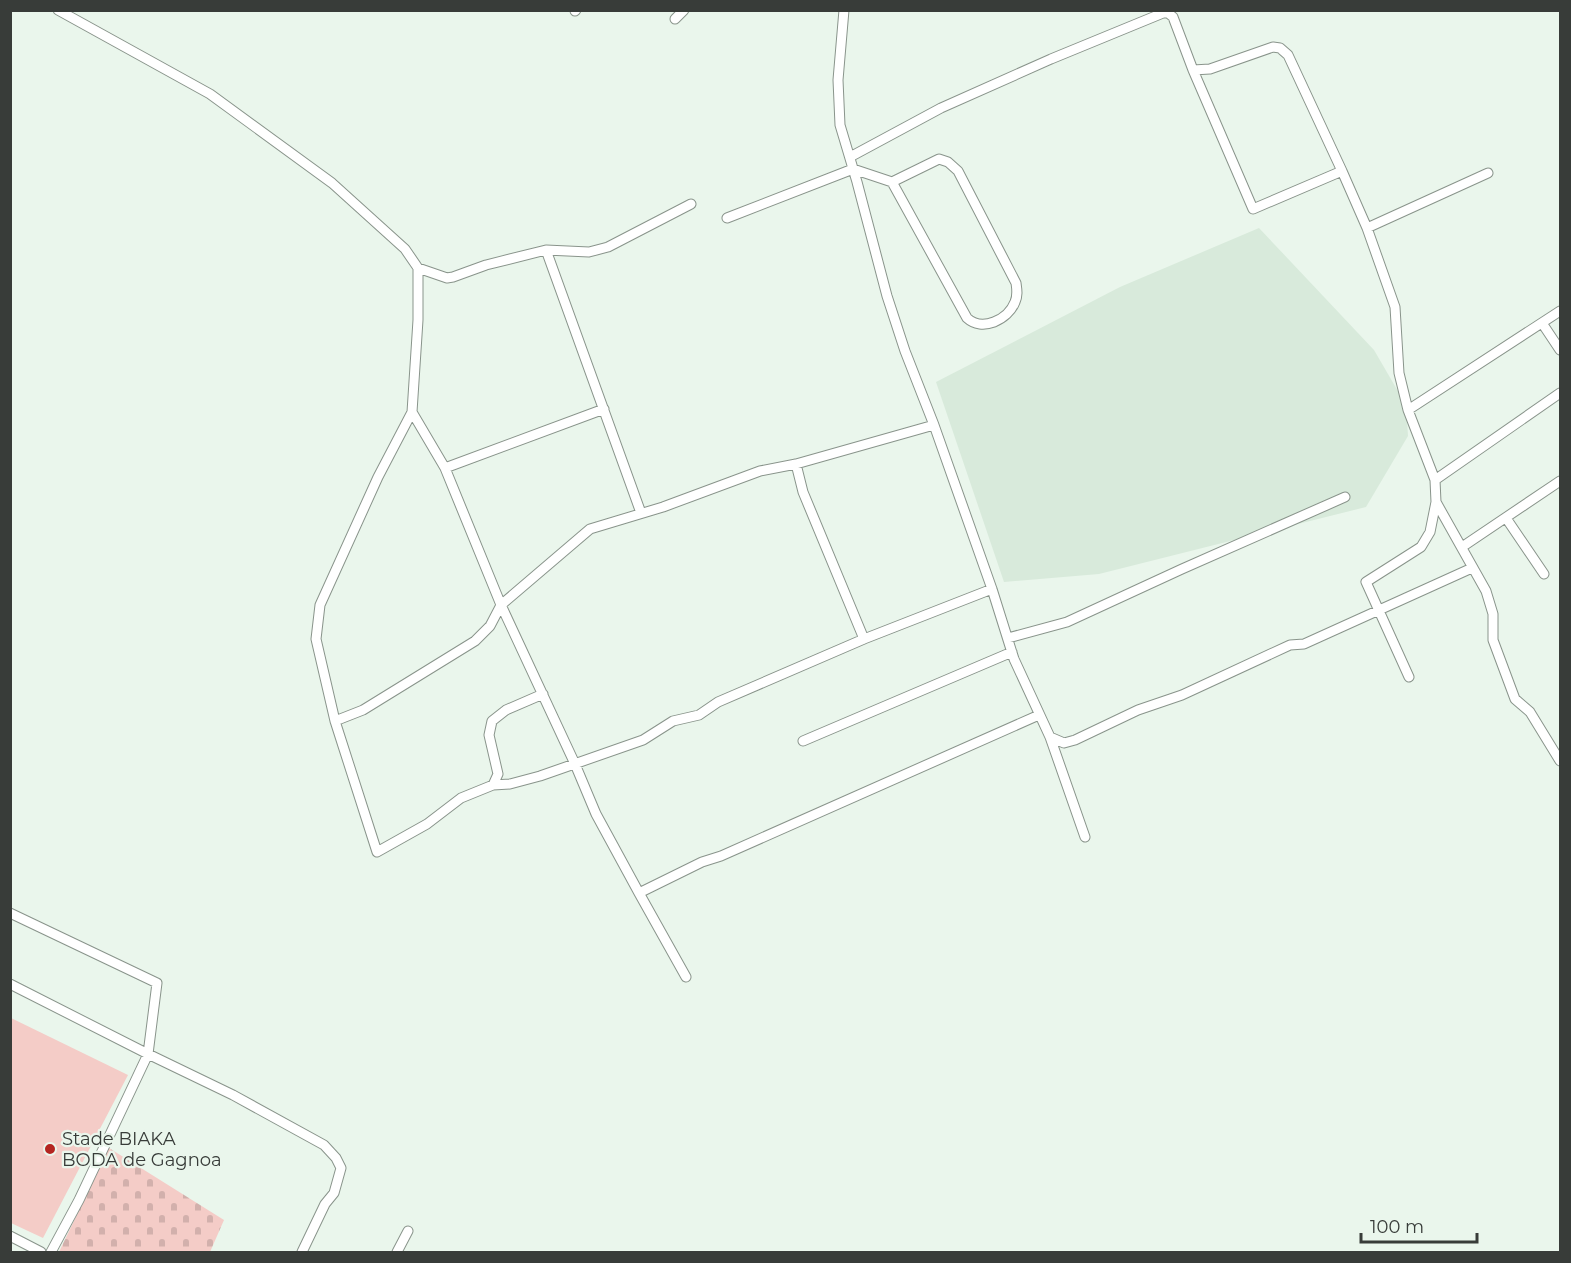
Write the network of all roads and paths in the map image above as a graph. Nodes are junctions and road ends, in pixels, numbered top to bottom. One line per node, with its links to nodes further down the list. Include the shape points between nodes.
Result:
1 (58, 10): 15 (street, via 210,94 332,183 405,249)
2 (684, 10): 4 (street)
3 (844, 10): 6 (street, via 838,80 840,126)
4 (675, 19)
5 (1193, 70): 6 (street, via 1173,17 1163,13 941,108); 8 (street, via 1210,69 1273,47 1281,48 1288,55); 8 (street, via 1253,209)
6 (850, 158): 7 (street)
7 (853, 169): 10 (street); 12 (street); 23 (street, via 887,296)
8 (1342, 171): 13 (street)
9 (1488, 173): 13 (street)
10 (892, 182): 10 (street, via 939,159 957,171 1016,283 1015,303 1010,310 984,325 967,318)
11 (691, 204): 14 (street, via 608,247 589,252)
12 (727, 218)
13 (1367, 228): 21 (street, via 1395,307 1399,373)
14 (546, 250): 15 (street, via 447,278); 20 (street)
15 (418, 268): 22 (street)
16 (1560, 311): 17 (street)
17 (1542, 323): 18 (street); 21 (street)
18 (1560, 350)
19 (1560, 393): 26 (street)
20 (604, 409): 25 (street); 30 (street)
21 (1408, 410): 26 (street)
22 (412, 412): 25 (street); 44 (street, via 320,605 315,639)
23 (934, 424): 24 (street); 35 (street)
24 (796, 464): 30 (street, via 760,471); 39 (street, via 803,492)
25 (444, 468): 36 (street)
26 (1436, 480): 29 (street)
27 (1560, 481): 31 (street)
28 (1345, 497): 38 (street, via 1066,622)
29 (1436, 502): 32 (street); 37 (street, via 1430,532 1421,547 1366,582)
30 (641, 513): 36 (street, via 590,529)
31 (1506, 518): 32 (street); 34 (street)
32 (1462, 547): 33 (street)
33 (1472, 568): 37 (street); 47 (street, via 1486,591 1493,614 1493,640 1515,699 1530,712)
34 (1544, 574)
35 (992, 589): 38 (street); 39 (street)
36 (501, 605): 42 (street); 44 (street, via 490,626 475,640 363,710)
37 (1378, 610): 41 (street); 45 (street, via 1075,740 1064,743)
38 (1008, 638): 40 (street)
39 (864, 639): 48 (street, via 718,702 699,714 672,721 643,740)
40 (1012, 652): 43 (street); 46 (street)
41 (1409, 678)
42 (543, 694): 48 (street); 49 (street, via 506,710 492,721 489,735 498,774)
43 (1039, 715): 45 (street); 51 (street)
44 (335, 721): 49 (street, via 377,852 427,824 461,798)
45 (1050, 737): 50 (street)
46 (803, 741)
47 (1560, 761)
48 (575, 764): 49 (street, via 510,784); 51 (street, via 596,814)
49 (493, 785)
50 (1085, 837)
51 (639, 893): 53 (street)
52 (10, 913): 55 (street, via 157,983)
53 (686, 977)
54 (10, 984): 55 (street)
55 (148, 1054): 59 (street); 60 (street, via 324,1145 336,1158 341,1168 334,1193)
56 (408, 1231): 61 (street)
57 (10, 1236): 58 (street)
58 (41, 1252)
59 (51, 1252)
60 (302, 1252)
61 (397, 1252)

